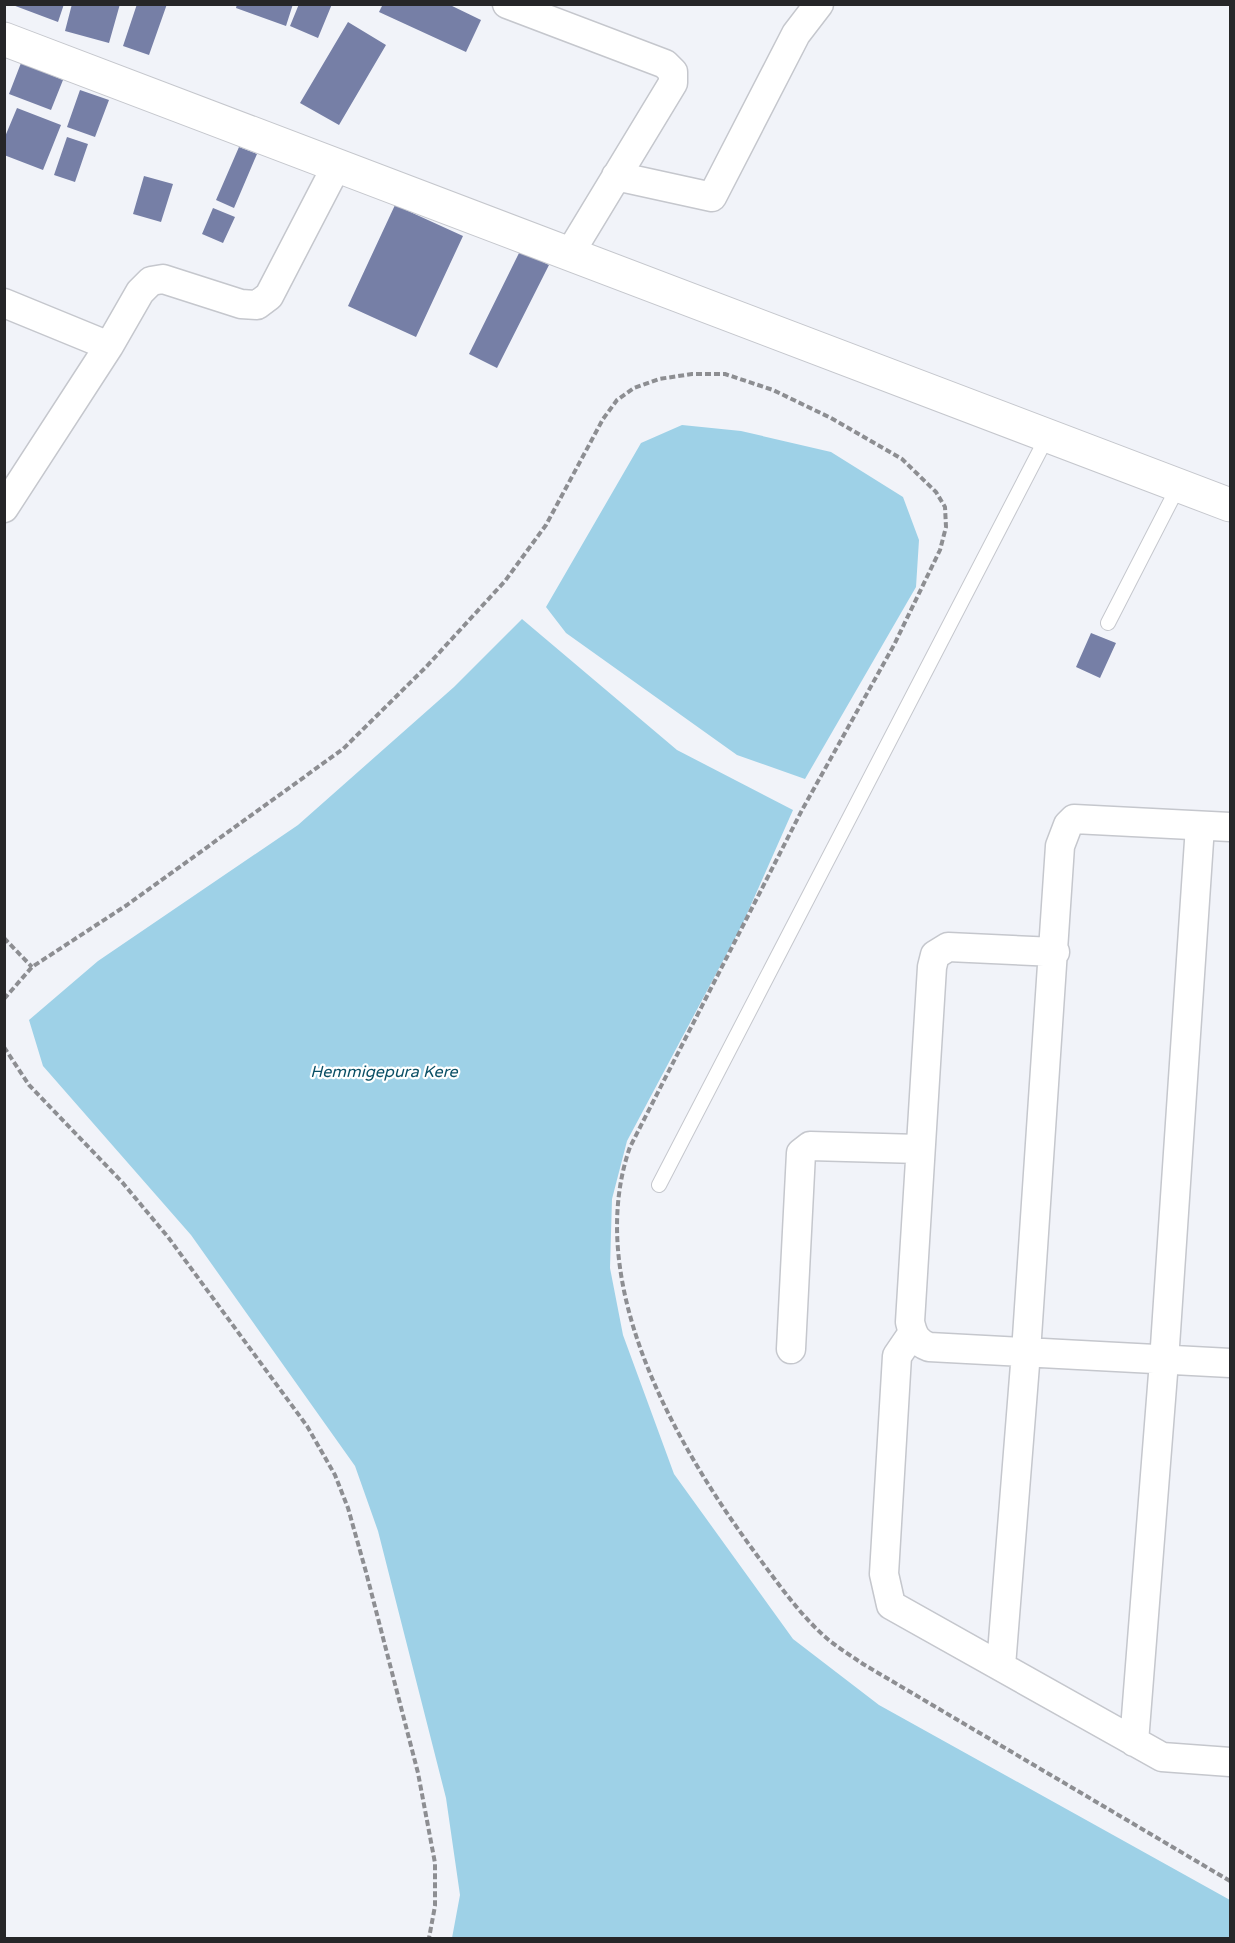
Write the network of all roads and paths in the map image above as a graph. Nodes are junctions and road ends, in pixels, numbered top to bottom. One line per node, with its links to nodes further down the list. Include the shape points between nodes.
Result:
1 (507, 4): 5 (street, via 665,64 673,72 673,83)
2 (819, 4): 5 (street, via 796,34 712,198)
3 (4, 39): 4 (street)
4 (336, 165): 6 (street); 8 (street, via 269,296 257,305 241,303 163,279 151,281 140,292)
5 (616, 176): 6 (street)
6 (570, 253): 9 (street)
7 (4, 303): 8 (street)
8 (109, 346): 12 (street)
9 (1048, 435): 10 (street); 22 (lane)
10 (1179, 485): 11 (street); 13 (lane)
11 (1230, 505)
12 (4, 508)
13 (1108, 623)
14 (1200, 826): 15 (street); 17 (street, via 1074,819 1060,846); 26 (street)
15 (1230, 827)
16 (4, 938): 18 (path)
17 (1054, 952): 21 (street, via 948,946 935,955); 25 (street)
18 (32, 967): 19 (path); 31 (path, via 127,905 343,749 426,667 505,580 546,525 603,419 634,388 692,374 742,378 831,418 902,459 936,492 945,507 946,527 940,550 634,1139 618,1188 620,1250 639,1349 680,1439 717,1502 795,1606 824,1636 863,1664)
19 (4, 999)
20 (4, 1047): 32 (path, via 30,1085 168,1237 307,1426 335,1475 366,1572 418,1773 435,1863 435,1906)
21 (919, 1149): 23 (street); 24 (street, via 810,1146 801,1153)
22 (659, 1185)
23 (912, 1334): 25 (street, via 929,1347); 28 (street, via 897,1356 884,1574 891,1605)
24 (791, 1349)
25 (1026, 1352): 26 (street); 28 (street)
26 (1164, 1361): 27 (street); 29 (street)
27 (1230, 1363)
28 (1001, 1666): 29 (street)
29 (1134, 1742): 30 (street, via 1162,1757)
30 (1230, 1762)
31 (1230, 1881)
32 (429, 1938)

